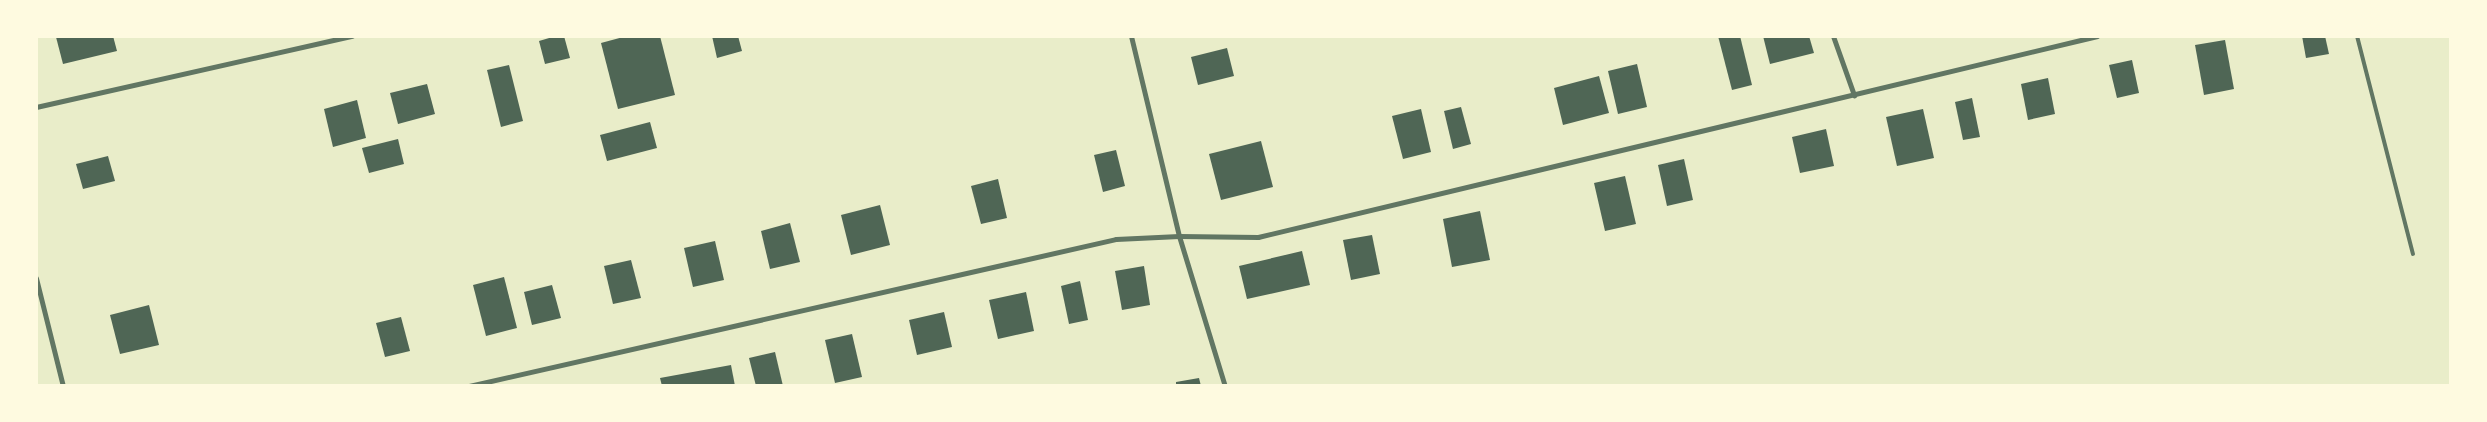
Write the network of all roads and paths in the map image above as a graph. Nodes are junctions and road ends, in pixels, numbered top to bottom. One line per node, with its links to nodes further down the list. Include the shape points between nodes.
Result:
1 (352, 36): 7 (street)
2 (1131, 36): 8 (street)
3 (1834, 36): 6 (street)
4 (2097, 36): 6 (street)
5 (2358, 36): 9 (lane)
6 (1854, 96): 8 (street, via 1258,237)
7 (36, 107)
8 (1179, 236): 12 (street, via 1116,238); 13 (street)
9 (2413, 254)
10 (36, 278): 11 (street)
11 (64, 386)
12 (468, 386)
13 (1225, 386)

